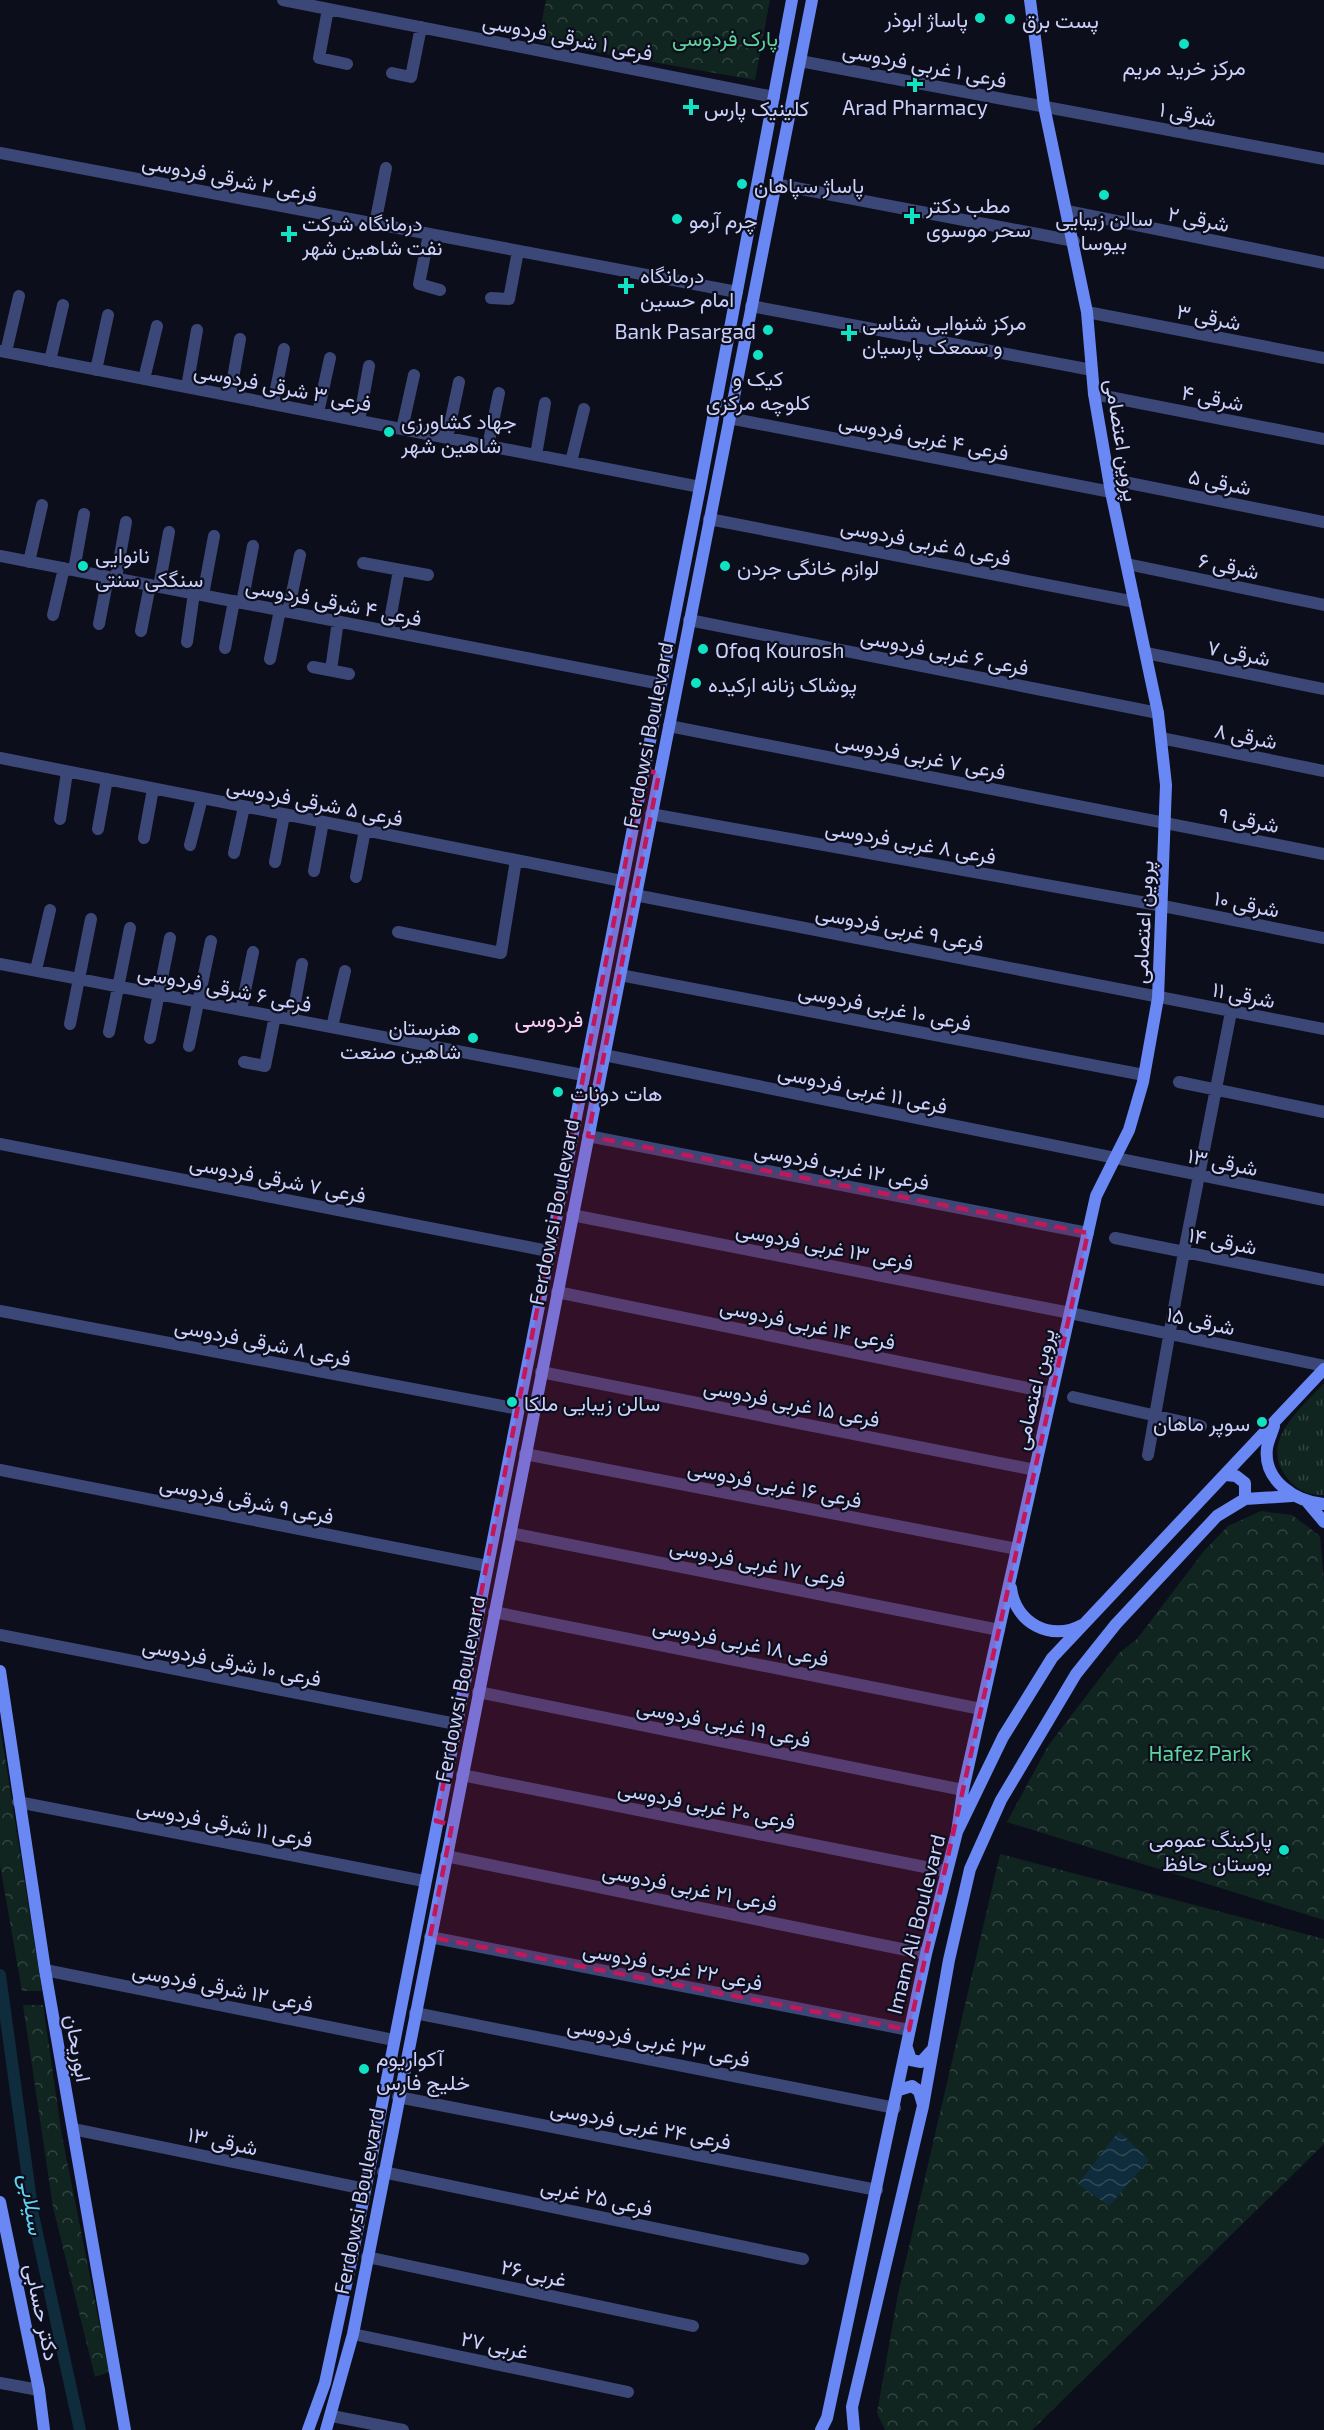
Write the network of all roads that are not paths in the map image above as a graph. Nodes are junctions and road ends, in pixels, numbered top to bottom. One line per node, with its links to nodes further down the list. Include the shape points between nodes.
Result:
1 (284, 0): 5 (street, فرعی ۱ شرقی فردوسی)
2 (792, 0): 10 (main road, Ferdowsi Boulevard)
3 (812, 0): 7 (main road, Ferdowsi Boulevard)
4 (1030, 0): 11 (main road, پروین اعتصامی)
5 (328, 9): 6 (street, فرعی ۱ شرقی فردوسی); 8 (street, via 320,58)
6 (421, 27): 9 (street, via 411,77); 10 (street, فرعی ۱ شرقی فردوسی)
7 (800, 61): 11 (street, فرعی ۱ غربی فردوسی); 15 (main road, Ferdowsi Boulevard)
8 (347, 64)
9 (392, 73)
10 (774, 97): 23 (main road, Ferdowsi Boulevard)
11 (1044, 106): 13 (street, ۱ شرقی); 16 (main road, پروین اعتصامی)
12 (0, 153): 17 (street, فرعی ۲ شرقی فردوسی)
13 (1324, 159)
14 (386, 168): 17 (street)
15 (776, 184): 19 (street); 27 (main road, Ferdowsi Boulevard)
16 (1067, 212): 19 (main road, پروین اعتصامی); 21 (street, ۲ شرقی)
17 (375, 224): 18 (street, فرعی ۲ شرقی فردوسی)
18 (429, 234): 20 (street, فرعی ۲ شرقی فردوسی); 22 (street, via 419,284)
19 (1074, 242): 28 (main road, پروین اعتصامی)
20 (518, 251): 23 (street, فرعی ۲ شرقی فردوسی); 25 (street, via 509,299)
21 (1324, 263)
22 (440, 290)
23 (737, 291): 61 (main road, Ferdowsi Boulevard)
24 (19, 296): 34 (street)
25 (491, 298)
26 (63, 305): 37 (street)
27 (751, 306): 40 (street); 52 (main road, Ferdowsi Boulevard)
28 (1087, 312): 36 (street, ۳ شرقی); 40 (main road, پروین اعتصامی)
29 (108, 315): 39 (street)
30 (157, 326): 42 (street)
31 (197, 330): 44 (street)
32 (240, 339): 47 (street)
33 (284, 349): 49 (street)
34 (3, 351): 37 (street, فرعی ۳ شرقی فردوسی)
35 (330, 358): 51 (street)
36 (1324, 358)
37 (50, 361): 39 (street, فرعی ۳ شرقی فردوسی)
38 (369, 366): 53 (street)
39 (96, 370): 42 (street, فرعی ۳ شرقی فردوسی)
40 (1092, 370): 46 (main road, پروین اعتصامی)
41 (414, 375): 54 (street)
42 (144, 379): 44 (street, فرعی ۳ شرقی فردوسی)
43 (459, 382): 55 (street)
44 (187, 387): 47 (street, فرعی ۳ شرقی فردوسی)
45 (499, 393): 57 (street)
46 (1094, 394): 56 (street, ۴ شرقی); 60 (main road, پروین اعتصامی)
47 (230, 396): 49 (street, فرعی ۳ شرقی فردوسی)
48 (545, 403): 58 (street)
49 (273, 404): 51 (street, فرعی ۳ شرقی فردوسی)
50 (584, 409): 59 (street)
51 (318, 413): 53 (street, فرعی ۳ شرقی فردوسی)
52 (729, 418): 62 (street, فرعی ۴ غربی فردوسی); 65 (main road, Ferdowsi Boulevard)
53 (359, 421): 54 (street, فرعی ۳ شرقی فردوسی)
54 (402, 429): 55 (street, فرعی ۳ شرقی فردوسی)
55 (447, 438): 57 (street, فرعی ۳ شرقی فردوسی)
56 (1324, 439)
57 (488, 446): 58 (street, فرعی ۳ شرقی فردوسی)
58 (536, 455): 59 (street, فرعی ۳ شرقی فردوسی)
59 (572, 462): 61 (street, فرعی ۳ شرقی فردوسی)
60 (1109, 479): 62 (main road, پروین اعتصامی); 67 (street, ۵ شرقی)
61 (700, 487): 99 (main road, Ferdowsi Boulevard)
62 (1111, 492): 75 (main road, پروین اعتصامی)
63 (42, 505): 73 (street)
64 (84, 514): 76 (street)
65 (709, 519): 83 (street, فرعی ۵ غربی فردوسی); 87 (main road, Ferdowsi Boulevard)
66 (126, 522): 79 (street)
67 (1324, 522)
68 (170, 532): 80 (street)
69 (214, 537): 81 (street)
70 (253, 546): 82 (street)
71 (300, 555): 85 (street)
72 (0, 556): 73 (street, فرعی ۴ شرقی فردوسی)
73 (30, 562): 76 (street, فرعی ۴ شرقی فردوسی)
74 (363, 563): 77 (street)
75 (1126, 564): 83 (main road, پروین اعتصامی); 84 (street, ۶ شرقی)
76 (69, 569): 79 (street, فرعی ۴ شرقی فردوسی); 86 (street)
77 (399, 570): 78 (street); 91 (street)
78 (428, 575)
79 (112, 578): 80 (street, فرعی ۴ شرقی فردوسی); 89 (street)
80 (155, 586): 81 (street, فرعی ۴ شرقی فردوسی); 90 (street)
81 (199, 594): 82 (street, فرعی ۴ شرقی فردوسی); 92 (street)
82 (238, 602): 85 (street, فرعی ۴ شرقی فردوسی); 93 (street)
83 (1135, 602): 94 (main road, پروین اعتصامی)
84 (1324, 605)
85 (284, 611): 88 (street, فرعی ۴ شرقی فردوسی); 95 (street)
86 (53, 615)
87 (689, 620): 101 (street, فرعی ۶ غربی فردوسی); 102 (main road, Ferdowsi Boulevard)
88 (338, 621): 91 (street, فرعی ۴ شرقی فردوسی); 97 (street)
89 (99, 624)
90 (141, 631)
91 (388, 631): 99 (street, فرعی ۴ شرقی فردوسی)
92 (187, 642)
93 (225, 648)
94 (1146, 653): 100 (street, ۷ شرقی); 101 (main road, پروین اعتصامی)
95 (270, 659)
96 (313, 667): 97 (street)
97 (331, 670): 98 (street)
98 (349, 674)
99 (661, 684): 105 (main road, Ferdowsi Boulevard)
100 (1324, 689)
101 (1158, 713): 103 (main road, پروین اعتصامی)
102 (669, 726): 108 (main road, Ferdowsi Boulevard); 117 (street, فرعی ۷ غربی فردوسی)
103 (1161, 738): 106 (street, ۸ شرقی); 117 (main road, پروین اعتصامی)
104 (0, 758): 107 (street, فرعی ۵ شرقی فردوسی)
105 (644, 770): 108 (main road); 128 (main road, Ferdowsi Boulevard)
106 (1324, 771)
107 (67, 772): 109 (street, فرعی ۵ شرقی فردوسی); 115 (street)
108 (659, 774): 114 (main road, Ferdowsi Boulevard)
109 (107, 779): 110 (street, فرعی ۵ شرقی فردوسی); 118 (street)
110 (153, 789): 111 (street, فرعی ۵ شرقی فردوسی); 120 (street)
111 (202, 798): 112 (street, فرعی ۵ شرقی فردوسی); 121 (street)
112 (244, 807): 113 (street, فرعی ۵ شرقی فردوسی); 122 (street)
113 (284, 814): 116 (street, فرعی ۵ شرقی فردوسی); 125 (street)
114 (651, 814): 129 (main road, Ferdowsi Boulevard); 130 (street, فرعی ۸ غربی فردوسی)
115 (60, 819)
116 (323, 822): 119 (street, فرعی ۵ شرقی فردوسی); 126 (street)
117 (1166, 823): 123 (street, شرقی ۹); 130 (main road, پروین اعتصامی)
118 (98, 829)
119 (365, 830): 124 (street, فرعی ۵ شرقی فردوسی); 127 (street)
120 (144, 838)
121 (190, 845)
122 (234, 853)
123 (1324, 854)
124 (516, 860): 128 (street, فرعی ۵ شرقی فردوسی); 134 (street, via 501,953)
125 (275, 862)
126 (314, 871)
127 (356, 878)
128 (622, 881): 161 (main road, Ferdowsi Boulevard)
129 (635, 894): 143 (main road, Ferdowsi Boulevard); 147 (street, فرعی ۹ غربی فردوسی)
130 (1163, 906): 136 (street, شرقی ۱۰); 147 (main road, پروین اعتصامی)
131 (50, 910): 141 (street)
132 (92, 920): 144 (street)
133 (130, 928): 145 (street)
134 (398, 932)
135 (170, 938): 146 (street)
136 (1324, 938)
137 (211, 941): 148 (street)
138 (253, 952): 149 (street)
139 (0, 963): 141 (street, فرعی ۶ شرقی فردوسی)
140 (302, 964): 152 (street)
141 (36, 970): 144 (street, فرعی ۶ شرقی فردوسی)
142 (345, 971): 154 (street)
143 (620, 975): 159 (main road, Ferdowsi Boulevard); 162 (street, فرعی ۱۰ غربی فردوسی)
144 (80, 979): 145 (street, فرعی ۶ شرقی فردوسی); 153 (street)
145 (118, 986): 146 (street, فرعی ۶ شرقی فردوسی); 156 (street)
146 (159, 994): 148 (street, فرعی ۶ شرقی فردوسی); 157 (street)
147 (1158, 998): 150 (street, ۱۱ شرقی); 162 (main road, پروین اعتصامی)
148 (198, 1001): 149 (street, فرعی ۶ شرقی فردوسی); 158 (street)
149 (241, 1010): 151 (street, فرعی ۶ شرقی فردوسی)
150 (1231, 1012): 155 (street, ۱۱ شرقی); 164 (street)
151 (275, 1016): 152 (street, فرعی ۶ شرقی فردوسی); 160 (street, via 265,1066)
152 (292, 1019): 154 (street, فرعی ۶ شرقی فردوسی)
153 (70, 1024)
154 (332, 1027): 161 (street, فرعی ۶ شرقی فردوسی)
155 (1324, 1029)
156 (109, 1032)
157 (150, 1038)
158 (189, 1046)
159 (604, 1055): 166 (main road, Ferdowsi Boulevard); 168 (street, فرعی ۱۱ غربی فردوسی)
160 (244, 1062)
161 (584, 1075): 174 (main road, Ferdowsi Boulevard)
162 (1144, 1075): 168 (main road, پروین اعتصامی, via 1130,1130)
163 (1179, 1082): 164 (street)
164 (1217, 1090): 165 (street); 169 (street)
165 (1324, 1112)
166 (588, 1136): 171 (main road, Ferdowsi Boulevard); 172 (street, فرعی ۱۲ غربی فردوسی)
167 (0, 1144): 174 (street, فرعی ۷ شرقی فردوسی)
168 (1114, 1160): 169 (street, ۱۳ شرقی); 172 (main road, پروین اعتصامی, via 1096,1196)
169 (1199, 1176): 170 (street, ۱۳ شرقی); 175 (street)
170 (1324, 1200)
171 (572, 1215): 177 (main road, Ferdowsi Boulevard); 179 (street, فرعی ۱۳ غربی فردوسی)
172 (1088, 1233): 179 (main road, پروین اعتصامی)
173 (1114, 1238): 175 (street, ۱۴ شرقی)
174 (548, 1251): 185 (main road, Ferdowsi Boulevard)
175 (1184, 1252): 176 (street, ۱۴ شرقی); 180 (street)
176 (1324, 1280)
177 (557, 1292): 182 (main road, Ferdowsi Boulevard); 183 (street, فرعی ۱۴ غربی فردوسی)
178 (0, 1311): 185 (street, فرعی ۸ شرقی فردوسی)
179 (1070, 1313): 180 (street, ۱۵ شرقی); 183 (main road, پروین اعتصامی)
180 (1169, 1334): 181 (street, ۱۵ شرقی); 186 (street)
181 (1324, 1368): 187 (main road, Imam Ali Boulevard)
182 (541, 1372): 189 (main road, Ferdowsi Boulevard); 192 (street, فرعی ۱۵ غربی فردوسی)
183 (1052, 1393): 192 (main road, پروین اعتصامی)
184 (1073, 1397): 186 (street)
185 (519, 1409): 201 (main road, Ferdowsi Boulevard)
186 (1154, 1415): 188 (street); 190 (street)
187 (1275, 1422): 193 (main road, Imam Ali Boulevard); 194 (main road, via 1267,1450 1270,1468)
188 (1201, 1426)
189 (525, 1454): 199 (main road, Ferdowsi Boulevard); 200 (street, فرعی ۱۶ غربی فردوسی)
190 (1148, 1455)
191 (0, 1470): 201 (street, فرعی ۹ شرقی فردوسی)
192 (1035, 1470): 200 (main road, پروین اعتصامی)
193 (1225, 1475): 195 (main road, via 1241,1478 1247,1488); 204 (main road, Imam Ali Boulevard)
194 (1292, 1496): 195 (main road, Imam Ali Boulevard); 196 (main road)
195 (1245, 1499): 227 (main road, Imam Ali Boulevard, via 1216,1516 1116,1624 1076,1674 1001,1800 970,1869)
196 (1308, 1503): 197 (main road); 198 (main road)
197 (1324, 1504)
198 (1324, 1522)
199 (510, 1533): 203 (main road, Ferdowsi Boulevard); 205 (street, فرعی ۱۷ غربی فردوسی)
200 (1017, 1549): 202 (main road, پروین اعتصامی)
201 (487, 1566): 210 (main road, Ferdowsi Boulevard)
202 (1010, 1580): 204 (main road, via 1013,1602 1032,1624 1061,1632); 205 (main road, پروین اعتصامی)
203 (494, 1612): 208 (main road, Ferdowsi Boulevard); 209 (street, فرعی ۱۸ غربی فردوسی)
204 (1089, 1621): 216 (main road, Imam Ali Boulevard, via 1052,1658 1003,1737)
205 (999, 1630): 209 (main road, پروین اعتصامی)
206 (0, 1635): 210 (street, فرعی ۱۰ شرقی فردوسی)
207 (0, 1671): 213 (main road, ابوریحان)
208 (478, 1692): 211 (main road, Ferdowsi Boulevard); 212 (street, فرعی ۱۹ غربی فردوسی)
209 (981, 1709): 212 (main road, پروین اعتصامی)
210 (456, 1724): 214 (main road, Ferdowsi Boulevard)
211 (462, 1775): 215 (main road, Ferdowsi Boulevard); 218 (street, فرعی ۲۰ غربی فردوسی)
212 (963, 1790): 216 (main road, پروین اعتصامی)
213 (18, 1802): 219 (street, فرعی ۱۱ شرقی فردوسی); 222 (main road, ابوریحان)
214 (436, 1821): 215 (main road); 219 (main road, Ferdowsi Boulevard)
215 (452, 1825): 217 (main road, Ferdowsi Boulevard)
216 (957, 1832): 218 (main road, Imam Ali Boulevard)
217 (446, 1856): 220 (main road, Ferdowsi Boulevard); 221 (street, فرعی ۲۱ غربی فردوسی)
218 (945, 1871): 221 (main road, Imam Ali Boulevard)
219 (424, 1881): 225 (main road, Ferdowsi Boulevard)
220 (430, 1937): 223 (main road, Ferdowsi Boulevard); 224 (street, فرعی ۲۲ غربی فردوسی)
221 (926, 1954): 224 (main road, Imam Ali Boulevard)
222 (45, 1970): 225 (street, فرعی ۱۲ شرقی فردوسی); 232 (main road, ابوریحان)
223 (415, 2013): 229 (main road, Ferdowsi Boulevard); 231 (street, فرعی ۲۳ غربی فردوسی)
224 (909, 2031): 226 (main road, Imam Ali Boulevard)
225 (394, 2040): 234 (main road, Ferdowsi Boulevard)
226 (906, 2047): 227 (main road, via 911,2060 921,2062); 228 (main road, Imam Ali Boulevard)
227 (933, 2049): 230 (main road, Imam Ali Boulevard)
228 (899, 2090): 230 (main road, via 912,2086 919,2091); 231 (main road, Imam Ali Boulevard)
229 (398, 2097): 233 (main road, Ferdowsi Boulevard); 235 (street, فرعی ۲۴ غربی فردوسی)
230 (923, 2106): 253 (main road, Imam Ali Boulevard, via 854,2396)
231 (895, 2108): 235 (main road, Imam Ali Boulevard)
232 (73, 2130): 234 (street, ۱۳ شرقی); 248 (main road, ابوریحان)
233 (384, 2172): 237 (main road, Ferdowsi Boulevard); 238 (street, فرعی ۲۵ غربی)
234 (365, 2189): 240 (main road, Ferdowsi Boulevard)
235 (877, 2190): 246 (main road, Imam Ali Boulevard)
236 (0, 2202): 243 (main road, دکتر حسابی)
237 (367, 2257): 239 (street, ۲۶ غربی); 241 (main road, Ferdowsi Boulevard)
238 (803, 2259)
239 (693, 2326)
240 (337, 2331): 241 (main road); 249 (main road, Ferdowsi Boulevard, via 325,2383)
241 (353, 2334): 244 (street, ۲۷ غربی); 245 (main road, Ferdowsi Boulevard)
242 (0, 2382): 243 (street)
243 (39, 2390): 247 (main road, دکتر حسابی)
244 (628, 2392)
245 (332, 2416): 250 (main road, Ferdowsi Boulevard); 251 (street)
246 (827, 2424): 252 (main road, Imam Ali Boulevard)
247 (44, 2430)
248 (125, 2430)
249 (308, 2430)
250 (326, 2430)
251 (403, 2430)
252 (821, 2430)
253 (854, 2430)

